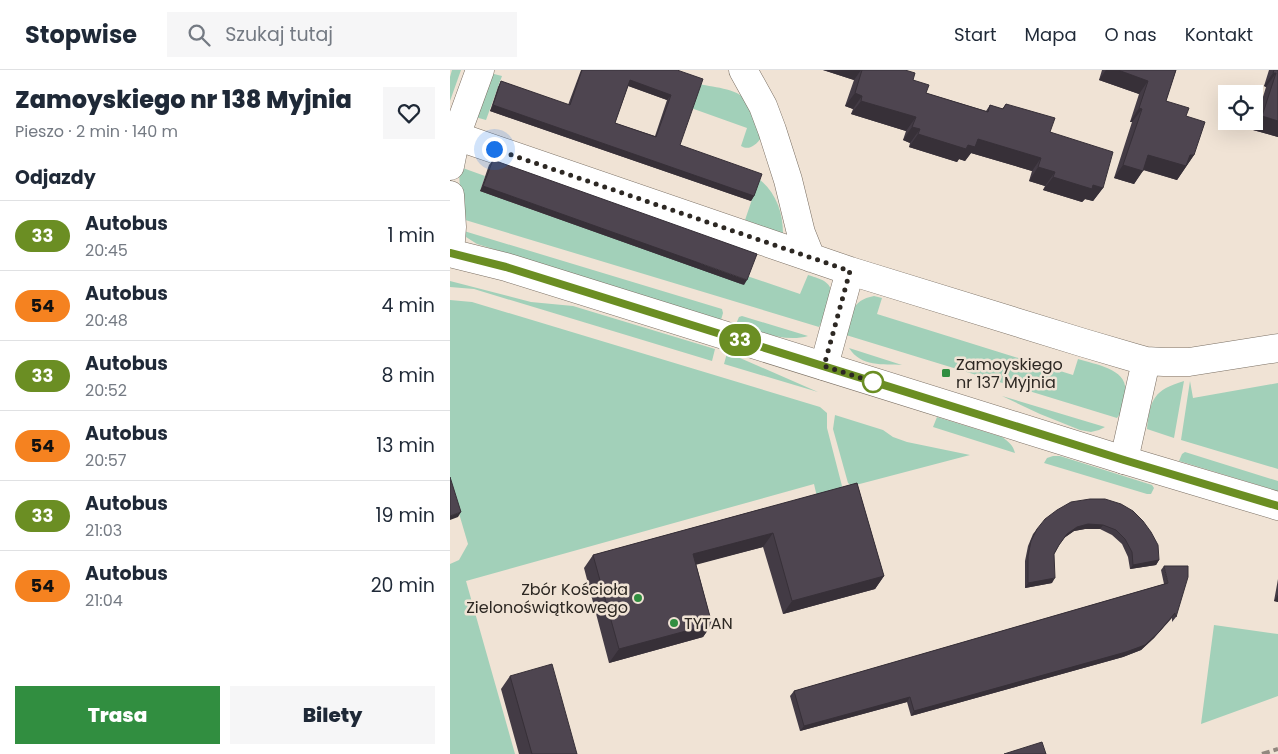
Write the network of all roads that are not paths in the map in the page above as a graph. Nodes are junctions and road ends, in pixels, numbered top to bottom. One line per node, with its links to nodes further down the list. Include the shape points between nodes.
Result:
1 (480, 70): 3 (street)
2 (743, 70): 7 (street, via 770,124)
3 (456, 136): 4 (street); 7 (street)
4 (450, 166)
5 (450, 195): 6 (street)
6 (450, 253): 11 (street, via 506,267)
7 (811, 258): 8 (street)
8 (850, 271): 10 (street); 11 (street)
9 (1278, 348): 10 (street, via 1189,362)
10 (1146, 361): 12 (street)
11 (824, 366): 12 (street)
12 (1124, 460): 13 (street)
13 (1278, 506)

